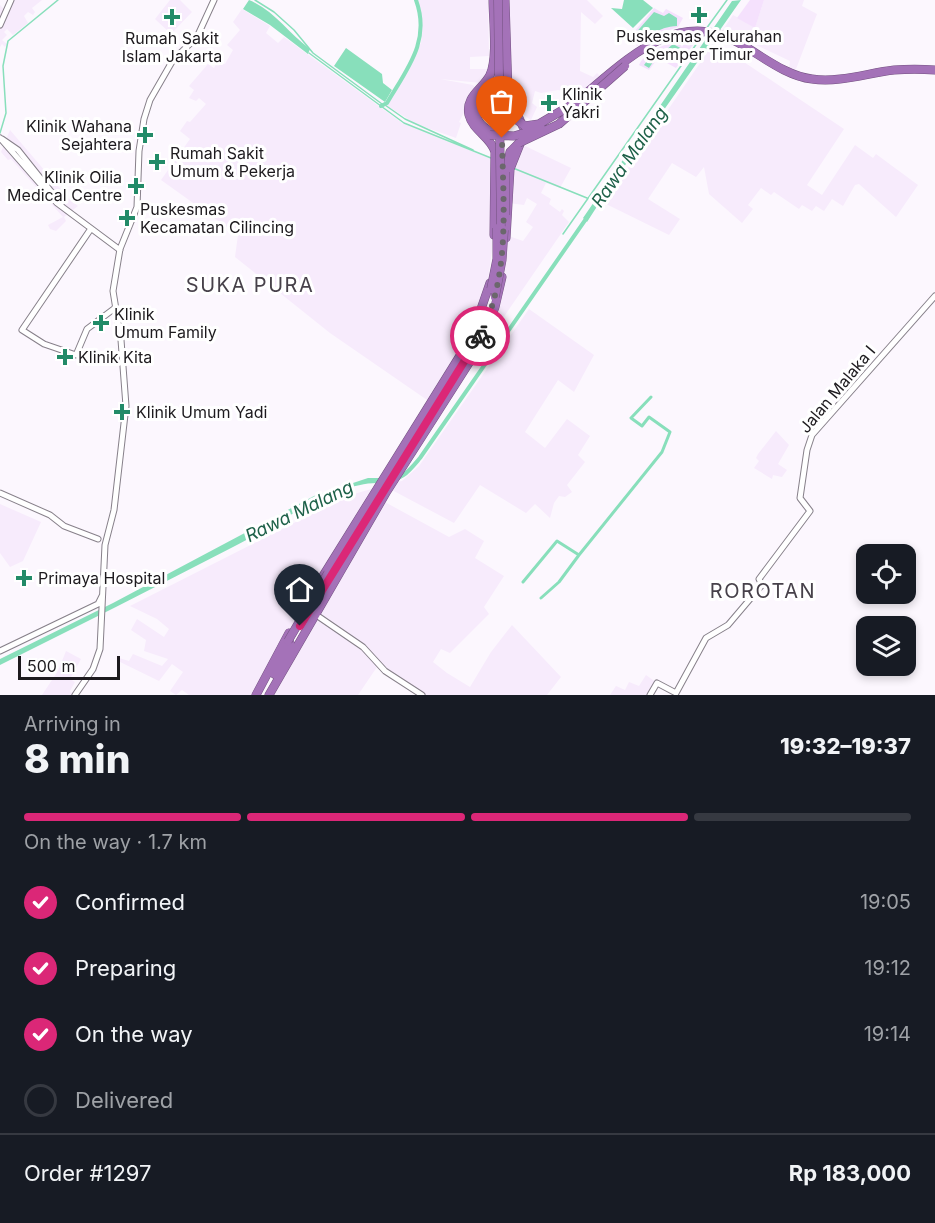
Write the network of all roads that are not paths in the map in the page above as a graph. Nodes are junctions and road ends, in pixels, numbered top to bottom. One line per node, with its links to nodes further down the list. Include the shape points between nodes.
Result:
1 (10, 0): 4 (street)
2 (214, 0): 18 (street, via 197,37 173,60 147,108 139,151 136,210)
3 (499, 0): 5 (highway, bridge); 8 (highway); 10 (highway, bridge, via 495,70 476,97 472,112 484,132); 12 (highway, bridge); 14 (highway, via 491,71 472,96 469,110 472,123 495,152)
4 (0, 26)
5 (501, 52): 9 (highway, bridge, via 506,108 516,122 536,125); 17 (highway, bridge)
6 (625, 65): 7 (highway, via 664,40 700,33 725,39 789,76 813,83); 8 (highway, bridge, via 555,114 538,121 528,119); 9 (highway, bridge); 13 (highway, bridge, via 557,125 514,146)
7 (935, 72)
8 (509, 98): 15 (highway, via 523,133 510,169)
9 (574, 105): 10 (highway, bridge, via 546,126); 17 (highway, bridge, via 556,123 520,139 509,149)
10 (508, 135): 12 (highway, bridge, via 500,134 498,133 489,131 480,124 476,112 479,101 488,99 494,105 497,115 498,129 498,139)
11 (0, 138): 16 (street, via 18,150 63,208)
12 (499, 149): 13 (highway, bridge)
13 (503, 162): 15 (highway); 17 (highway, bridge); 19 (highway, bridge, via 497,259)
14 (495, 224): 15 (highway, via 501,228); 17 (highway)
15 (507, 224): 17 (highway)
16 (90, 230): 18 (street); 21 (street, via 22,330 44,344 76,355 87,329)
17 (501, 234): 19 (highway); 22 (highway, via 501,288 487,332); 24 (highway, bridge, via 500,273 487,320); 25 (highway, bridge, via 494,289 485,319)
18 (120, 250): 21 (street, via 113,291)
19 (489, 292): 23 (highway, via 471,338)
20 (935, 296): 33 (street, Jalan Malaka I, via 810,437 800,498 810,511 759,579 762,585 758,592 729,624 706,638)
21 (116, 308): 28 (street, via 126,406 114,510)
22 (473, 355): 24 (highway); 26 (highway, via 405,462)
23 (433, 399): 25 (highway); 26 (highway, via 397,457)
24 (431, 416): 26 (highway)
25 (413, 437): 26 (highway)
26 (383, 489): 30 (highway); 31 (highway); 35 (highway, bridge)
27 (0, 494): 28 (street)
28 (101, 541): 29 (street)
29 (104, 584): 32 (street, via 98,604); 34 (street, via 98,657)
30 (307, 604): 31 (highway); 35 (highway)
31 (317, 610): 36 (highway); 37 (street, via 363,647 385,671)
32 (0, 651)
33 (676, 694): 38 (street, via 657,683)
34 (75, 695)
35 (260, 695)
36 (269, 695)
37 (422, 695)
38 (650, 695)

